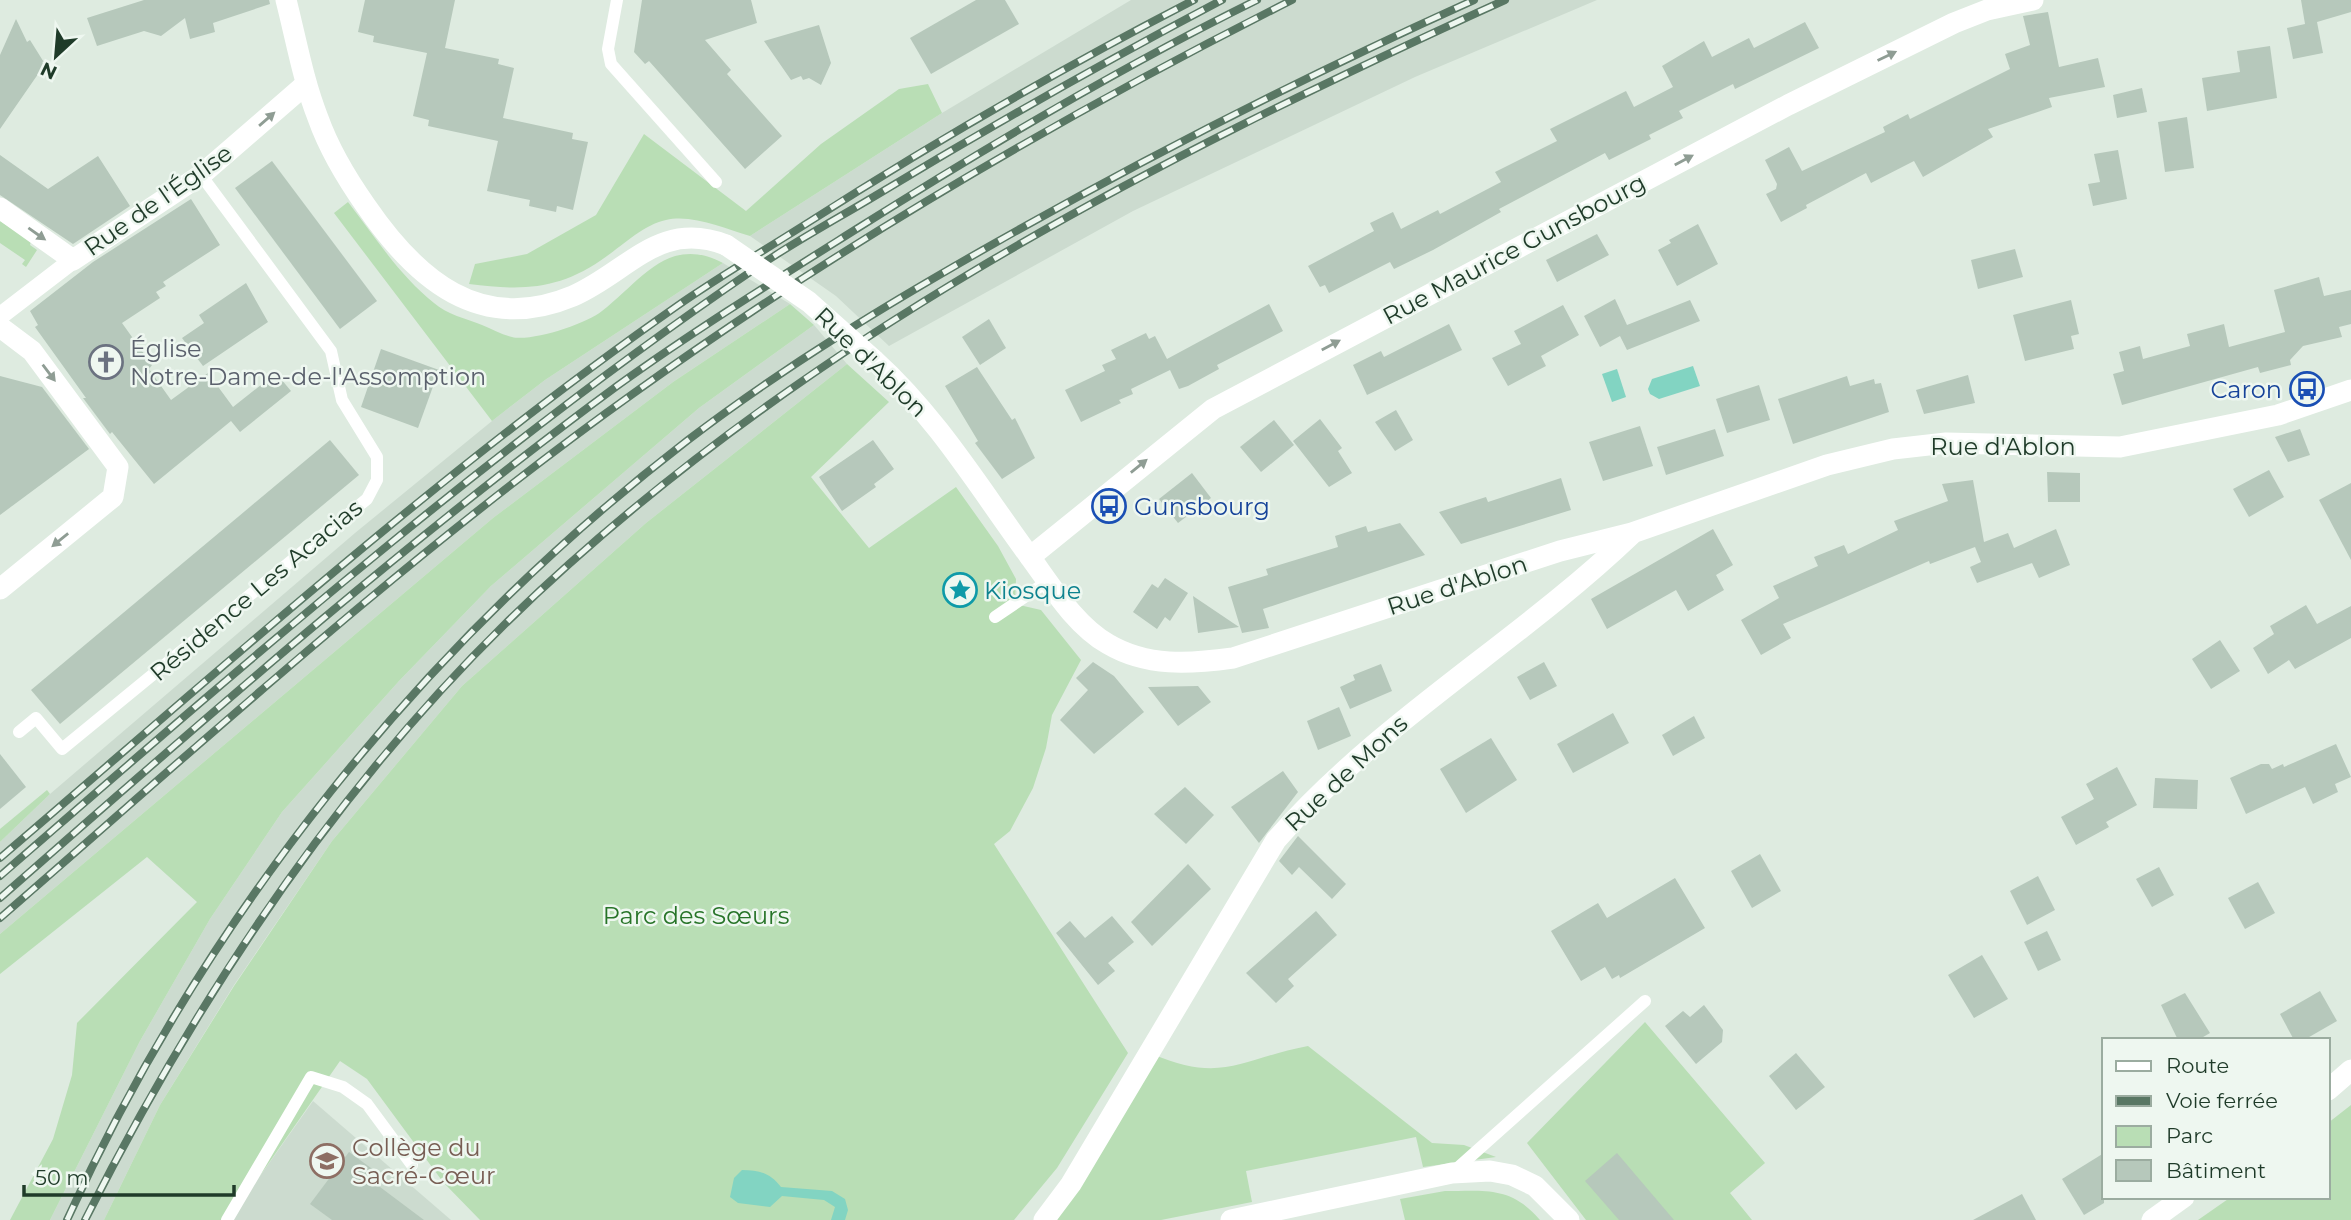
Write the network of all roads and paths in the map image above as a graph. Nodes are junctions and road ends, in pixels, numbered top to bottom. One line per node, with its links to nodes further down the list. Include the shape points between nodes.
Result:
1 (286, 0): 4 (street)
2 (617, 0): 6 (lane, via 608,49 611,64)
3 (2033, 0): 13 (street, Rue Maurice Gunsbourg, one-way to 3, via 1213,409 1799,99 1954,23)
4 (306, 84): 5 (street, Rue de l'Église, one-way to 4); 13 (street, Rue d'Ablon, bridge, via 349,181 380,227 434,284 463,299 514,308 550,303 604,279 660,243 701,237 726,245 809,302 911,393)
5 (201, 175): 8 (street, Rue de l'Église); 17 (lane, Résidence Les Acacias, via 331,351 342,400 377,457 377,481 367,499 62,750 36,718)
6 (716, 182)
7 (0, 208): 8 (street, one-way to 8)
8 (73, 260): 9 (street)
9 (0, 316)
10 (0, 327): 15 (street, one-way to 15, via 32,351 118,467 113,496)
11 (2351, 390): 12 (street, Rue d'Ablon, via 2278,415 2120,447 1946,443 1893,449 1827,465)
12 (1632, 533): 14 (street, Rue d'Ablon, via 1560,551 1233,658 1206,662 1150,660 1107,644 1079,621); 25 (street, Rue de Mons, via 1588,576 1390,729 1313,798 1276,839 1071,1184)
13 (1030, 557): 14 (street, Rue d'Ablon)
14 (1048, 581): 16 (lane)
15 (0, 589)
16 (995, 617)
17 (19, 732)
18 (1645, 1001): 22 (lane)
19 (2351, 1070): 20 (street)
20 (2330, 1088)
21 (412, 1165): 24 (lane, via 367,1104 343,1087 311,1077)
22 (1452, 1173): 26 (street); 27 (street, via 1512,1175 1543,1191)
23 (2182, 1199): 28 (street)
24 (227, 1220)
25 (1044, 1220)
26 (1231, 1220)
27 (1569, 1220)
28 (2151, 1220)

